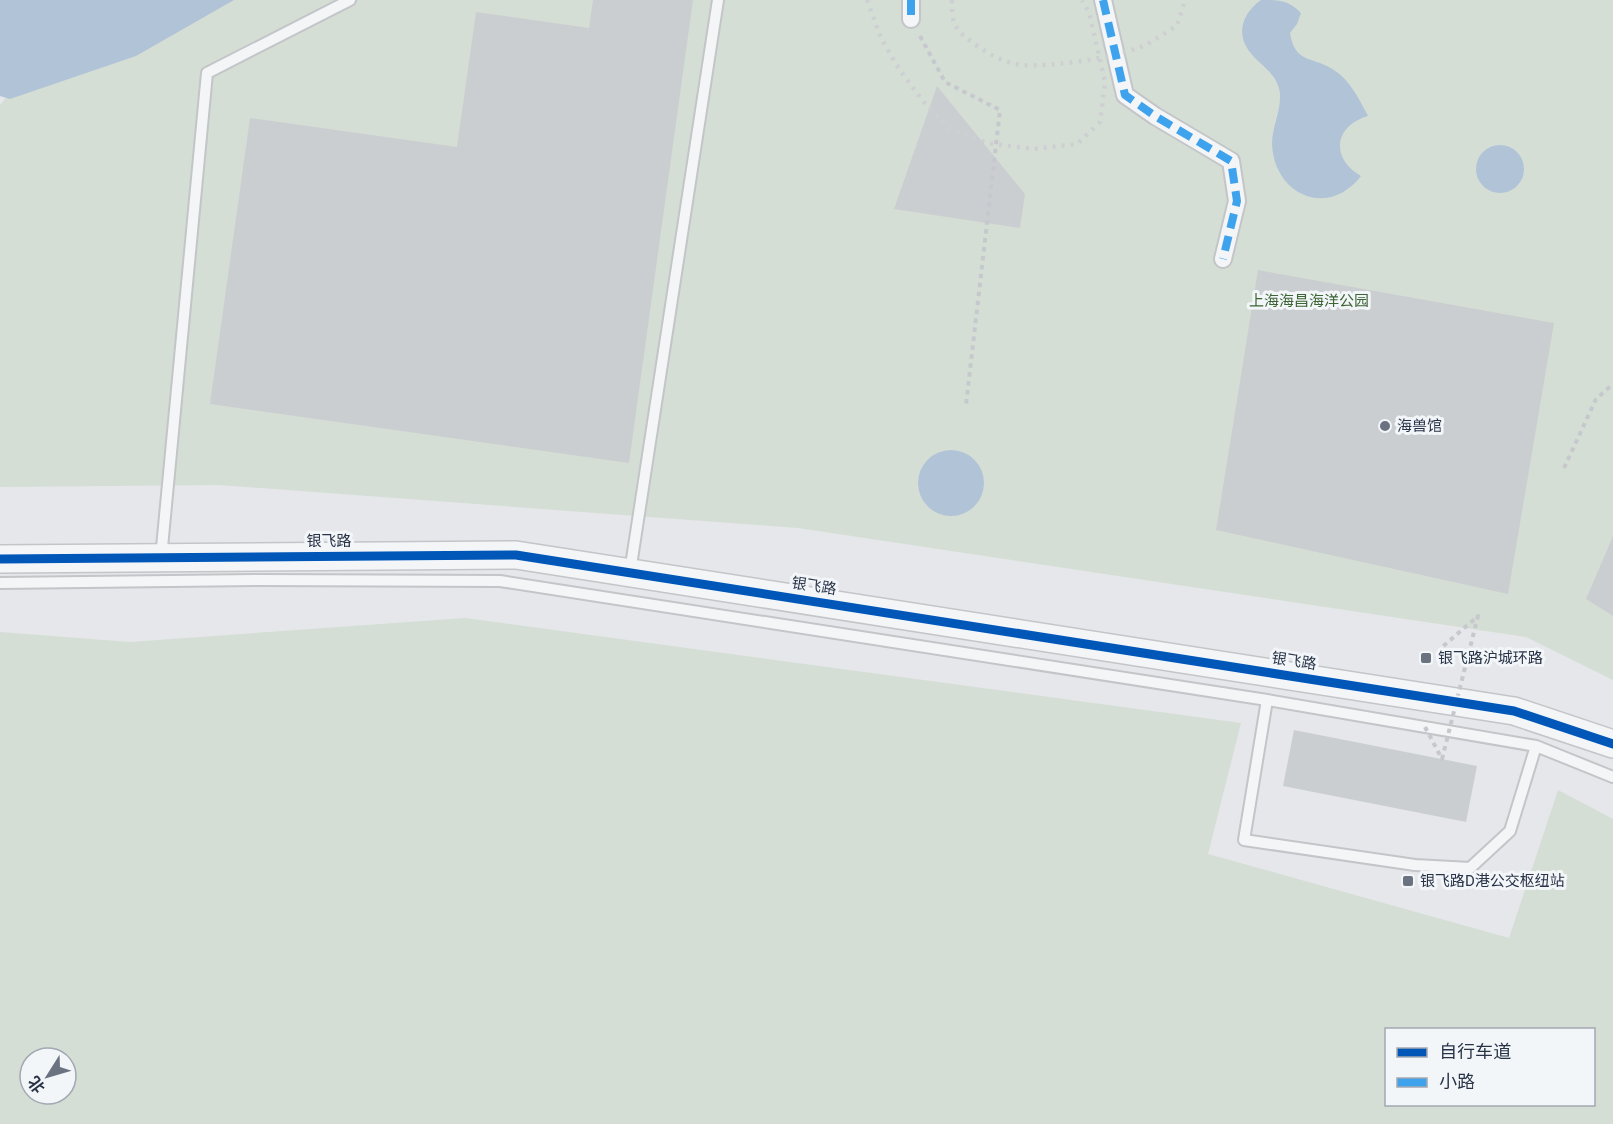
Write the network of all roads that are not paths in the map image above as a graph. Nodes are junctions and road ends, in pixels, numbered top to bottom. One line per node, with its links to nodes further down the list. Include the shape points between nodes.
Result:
1 (350, 0): 7 (lane, via 207,73)
2 (718, 0): 9 (lane)
3 (911, 0): 5 (street)
4 (1103, 0): 6 (street, via 1125,95 1231,161 1237,201)
5 (912, 19)
6 (1223, 259)
7 (161, 558): 8 (street, 银飞路); 9 (street, 银飞路, via 516,555)
8 (0, 559)
9 (630, 572): 12 (street, 银飞路, via 1514,711)
10 (0, 583): 11 (lane, via 500,581)
11 (1267, 700): 13 (lane); 13 (lane, via 1244,840 1416,865 1470,868 1510,831)
12 (1613, 744)
13 (1536, 746): 14 (lane)
14 (1613, 777)

